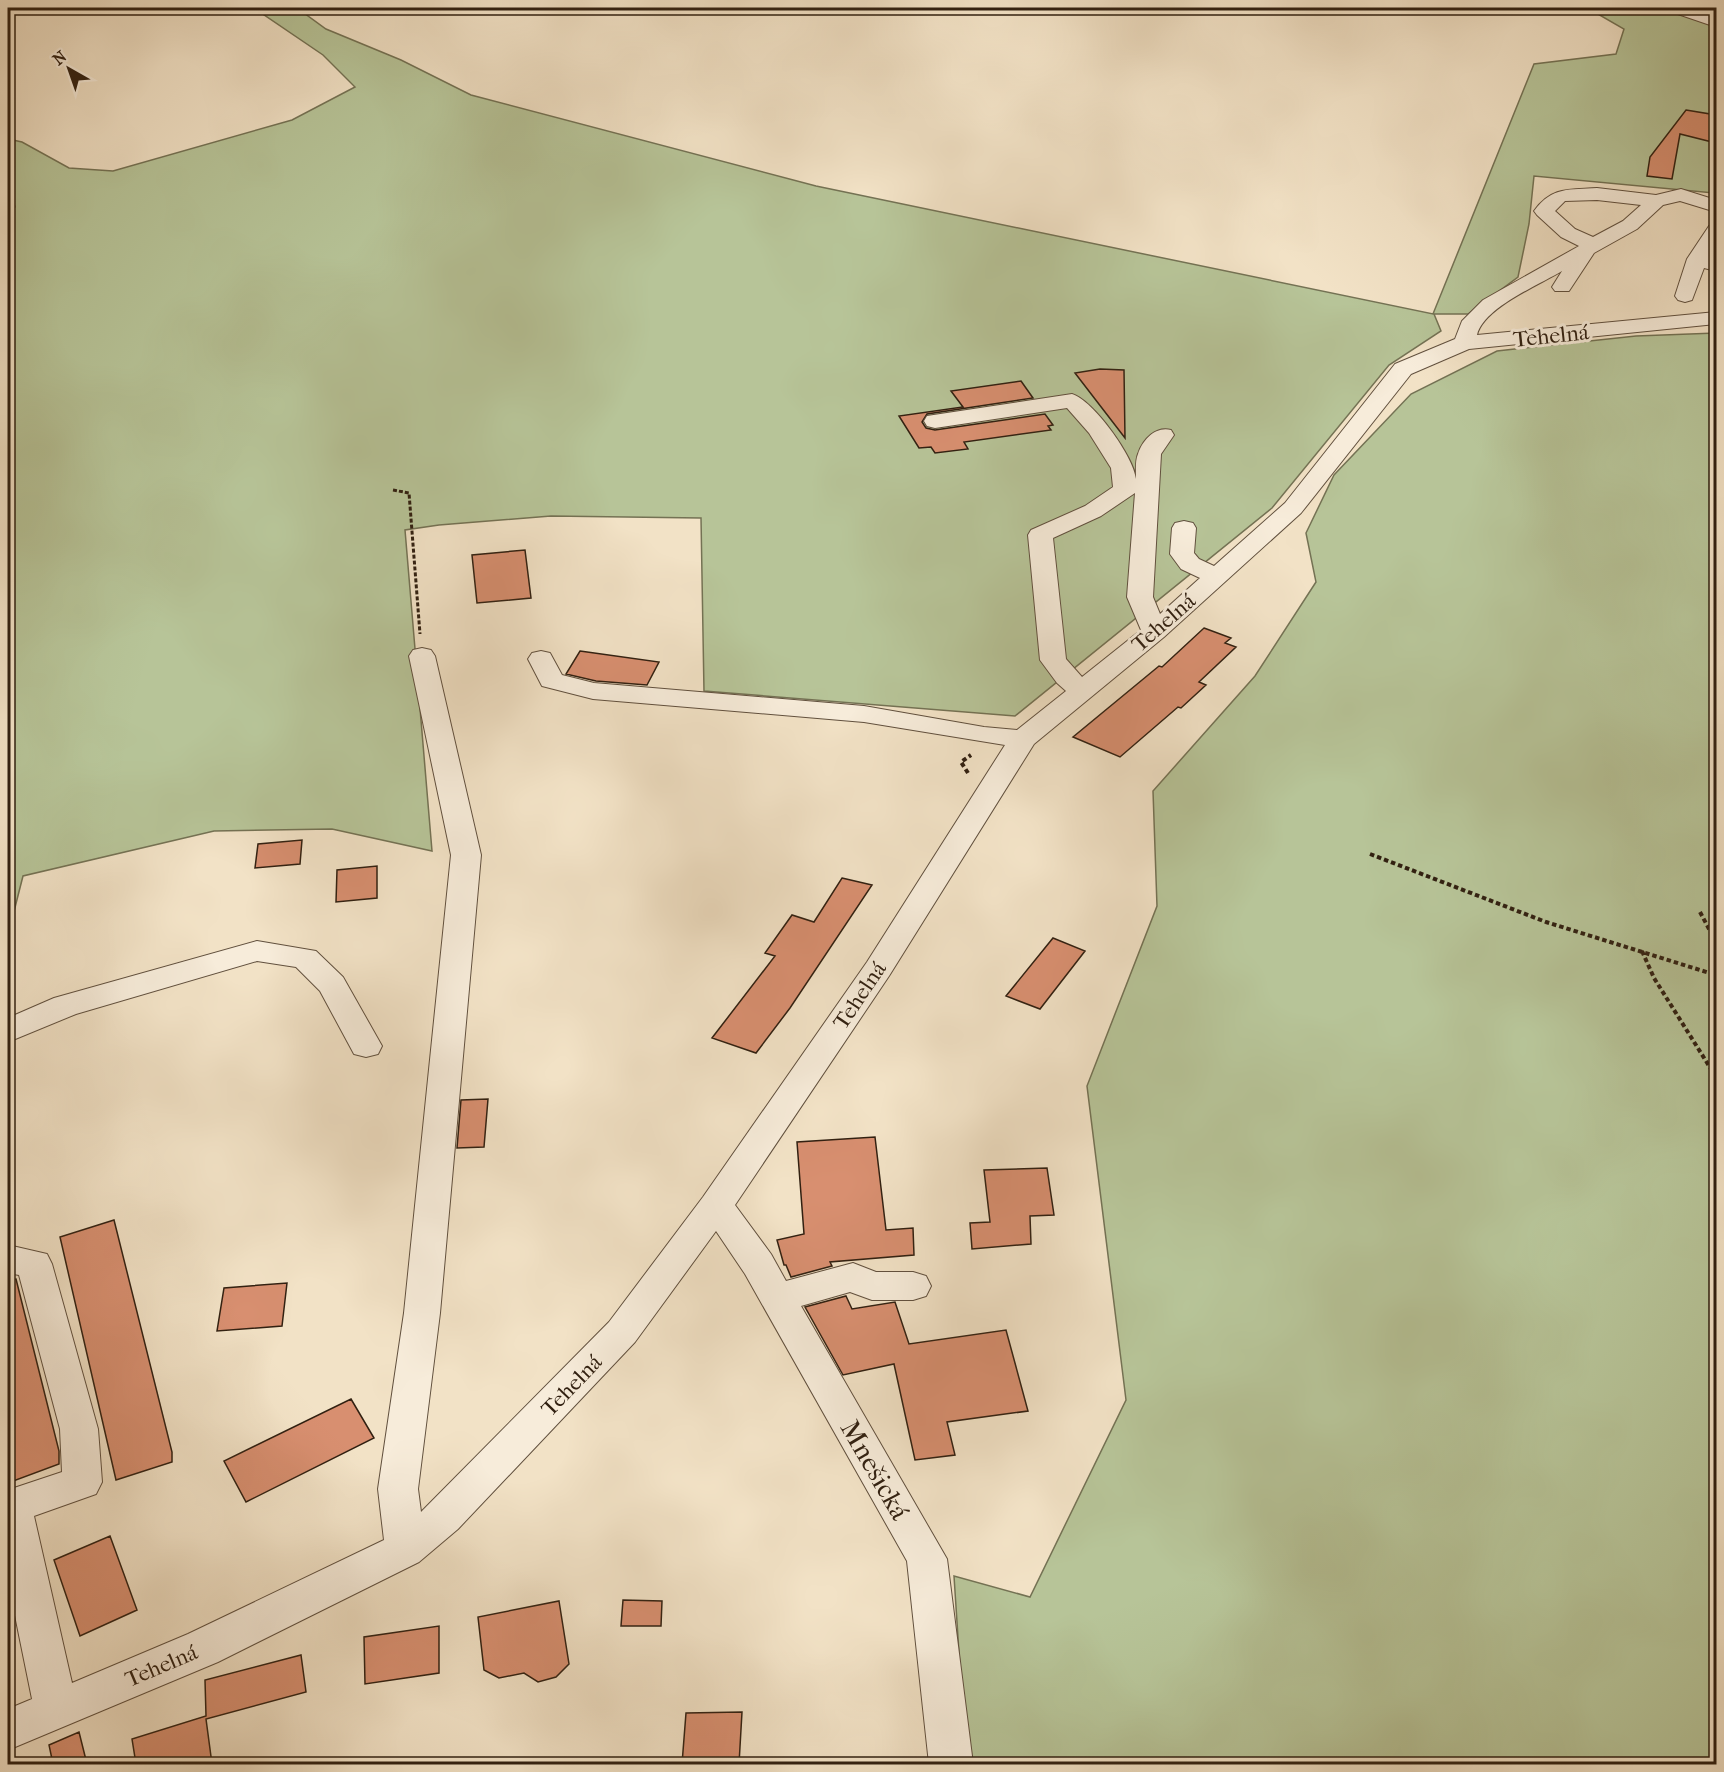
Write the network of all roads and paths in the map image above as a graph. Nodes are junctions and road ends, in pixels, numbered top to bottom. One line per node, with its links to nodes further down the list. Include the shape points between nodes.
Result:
1 (1675, 8): 2 (street)
2 (1716, 22)
3 (1656, 201): 4 (street, via 1681,195); 6 (street, via 1630,225); 6 (street, via 1597,194 1560,196 1544,211)
4 (1716, 206)
5 (1716, 230): 7 (street)
6 (1591, 247): 8 (street); 11 (street, via 1490,304 1469,325)
7 (1707, 262): 9 (street)
8 (1562, 287)
9 (1685, 296)
10 (1716, 318): 11 (street, Tehelná)
11 (1465, 343): 16 (street, Tehelná, via 1403,369 1293,508)
12 (935, 421): 20 (street, via 1072,400 1098,429 1123,468 1125,490 1093,511 1040,536 1053,660)
13 (1163, 435): 17 (street, via 1149,454 1140,597)
14 (393, 490): 18 (path, via 409,494)
15 (1184, 528): 16 (street, via 1182,554 1190,564)
16 (1215, 576): 17 (street, Tehelná)
17 (1155, 632): 20 (street, Tehelná)
18 (422, 656): 36 (street, via 466,855 422,1313 398,1489)
19 (541, 659): 21 (street, via 551,680 593,691 864,714)
20 (1081, 690): 21 (street, Tehelná)
21 (1009, 738): 22 (path, via 961,762 969,775); 31 (street, Tehelná, via 878,969)
22 (966, 784)
23 (1370, 854): 26 (path, via 1546,922)
24 (1700, 912): 25 (path)
25 (1716, 942)
26 (1642, 951): 27 (path); 30 (path, via 1654,978)
27 (1716, 975)
28 (8, 1031): 29 (street, via 65,1006 257,951 305,958 332,985)
29 (366, 1046)
30 (1716, 1077)
31 (715, 1206): 34 (street, Mnešická, via 758,1264); 36 (street, Tehelná, via 622,1332 444,1518)
32 (8, 1259): 35 (street, via 34,1264 79,1429 82,1482)
33 (913, 1286): 34 (street, via 872,1286 854,1277)
34 (777, 1298): 39 (street, Mnešická, via 927,1559)
35 (10, 1507): 37 (street)
36 (405, 1549): 37 (street, Tehelná, via 203,1648)
37 (56, 1710): 38 (street, Tehelná)
38 (8, 1730)
39 (951, 1764)

